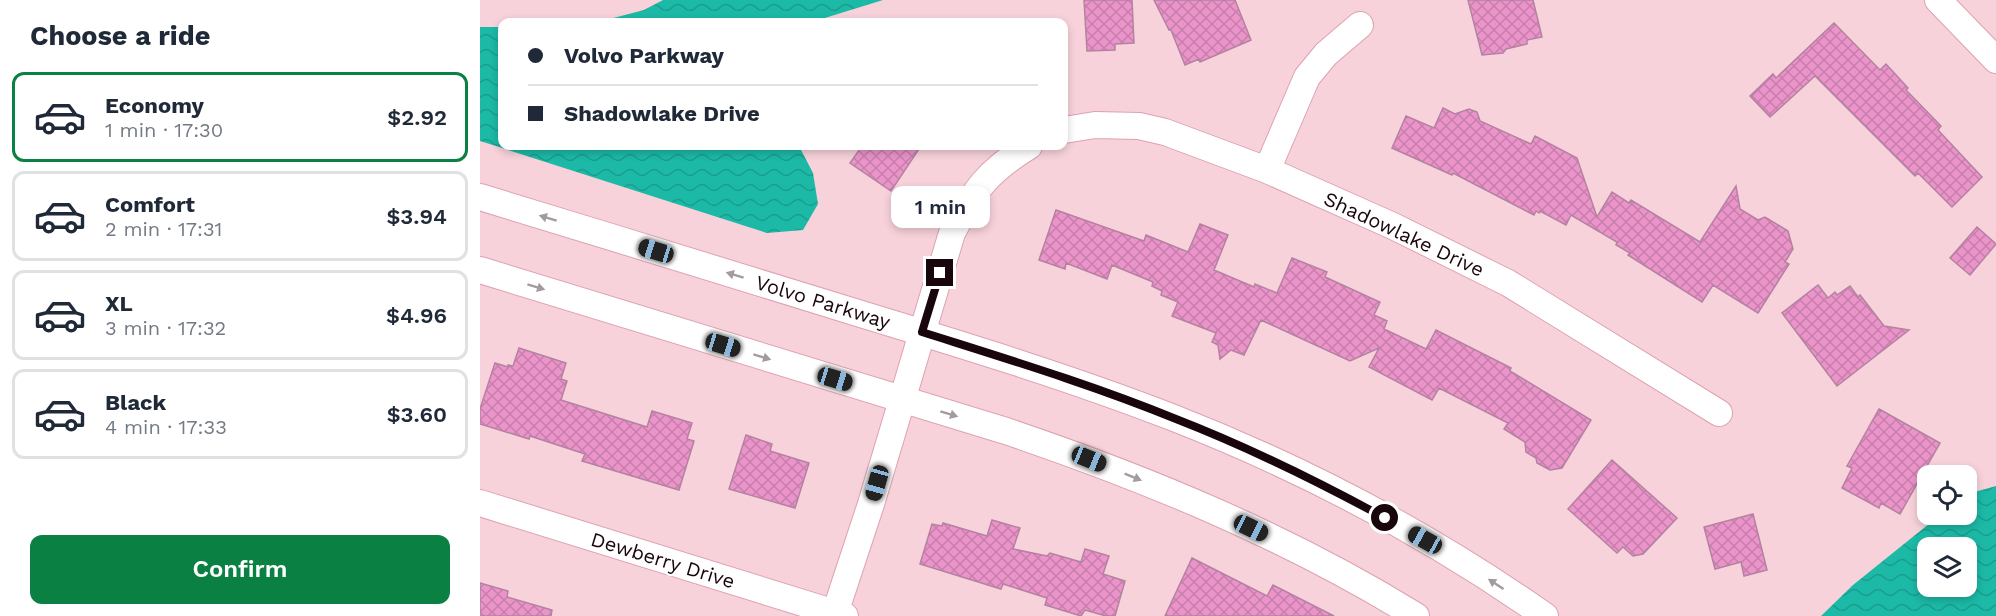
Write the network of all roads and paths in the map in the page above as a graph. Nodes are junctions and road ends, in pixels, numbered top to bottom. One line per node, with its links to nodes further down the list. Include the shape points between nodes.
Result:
1 (1938, 0): 3 (street)
2 (1360, 25): 6 (street, via 1307,76)
3 (1996, 60)
4 (1068, 129): 6 (street, Shadowlake Drive, via 1095,125 1139,126)
5 (1022, 150): 9 (street, via 983,181 967,204 952,233)
6 (1267, 170): 11 (street, Shadowlake Drive, via 1393,226 1508,284)
7 (480, 197): 9 (street, Volvo Parkway, one-way to 7)
8 (480, 270): 10 (street, one-way to 10)
9 (922, 332): 10 (street); 15 (street, Volvo Parkway, one-way to 9, via 1425,540 1236,444 1103,392)
10 (902, 399): 13 (street); 14 (street, one-way to 14, via 1089,459 1211,508)
11 (1719, 413)
12 (480, 503): 13 (street, Dewberry Drive)
13 (838, 615)
14 (1416, 616)
15 (1545, 616)

